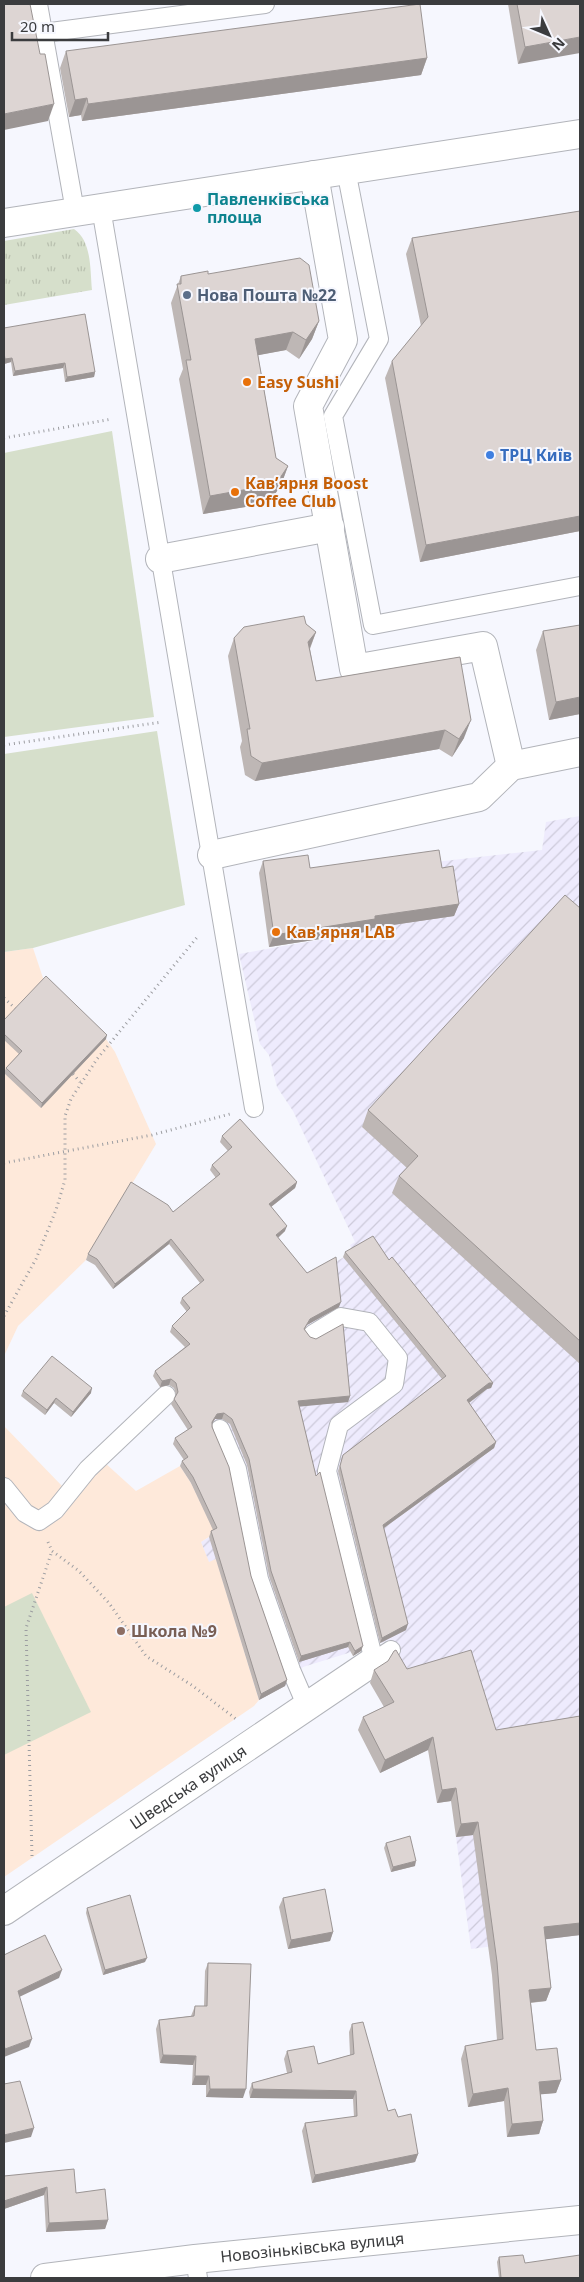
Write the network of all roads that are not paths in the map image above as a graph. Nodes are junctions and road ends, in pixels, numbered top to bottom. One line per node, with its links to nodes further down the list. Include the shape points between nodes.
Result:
1 (38, 4): 3 (lane)
2 (265, 4): 3 (lane)
3 (44, 34): 7 (lane)
4 (580, 134): 5 (street)
5 (346, 170): 6 (street); 11 (lane, via 379,340 333,416 373,625)
6 (314, 175): 7 (street); 9 (street, via 343,340 308,406)
7 (88, 210): 8 (street); 10 (lane, via 136,415)
8 (4, 223)
9 (330, 527): 10 (street); 13 (street, via 354,669 483,646)
10 (160, 559): 14 (lane)
11 (580, 586)
12 (580, 752): 13 (street)
13 (511, 766): 14 (street, via 479,797)
14 (212, 855): 15 (lane)
15 (254, 1108)
16 (313, 1334): 20 (lane, via 342,1317 369,1322 398,1358 394,1384 339,1425 327,1471)
17 (166, 1395): 19 (lane, via 88,1470 55,1510 39,1521 25,1514)
18 (220, 1429): 21 (lane, via 237,1469 259,1579)
19 (4, 1487)
20 (382, 1655): 21 (street, Шведська вулиця)
21 (306, 1707): 22 (street, Шведська вулиця)
22 (4, 1911)
23 (580, 2220): 24 (street, Новозіньківська вулиця, via 515,2225)
24 (196, 2268): 25 (street, Новозіньківська вулиця)
25 (45, 2278)

